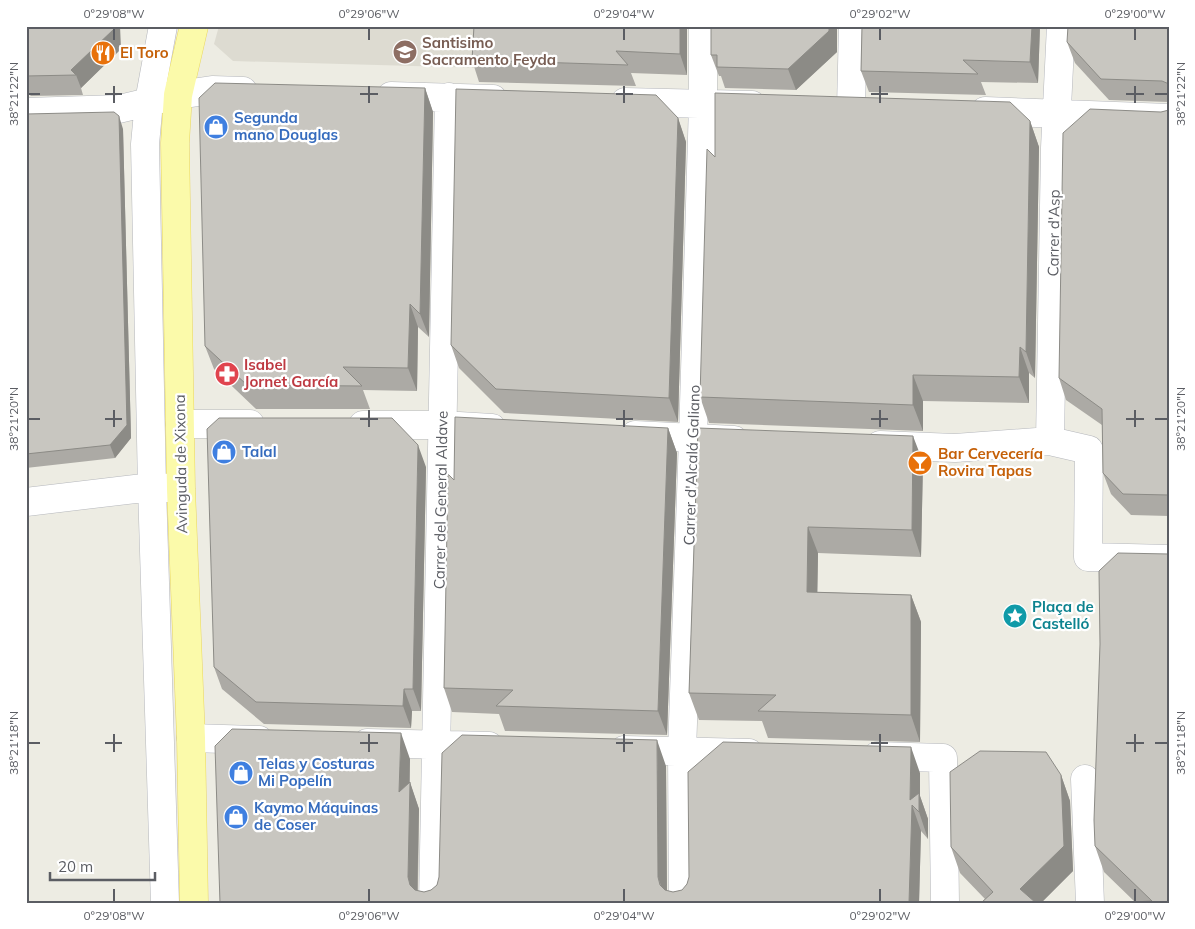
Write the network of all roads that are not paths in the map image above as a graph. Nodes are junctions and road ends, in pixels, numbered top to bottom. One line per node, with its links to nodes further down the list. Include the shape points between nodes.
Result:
1 (163, 26): 11 (street, Avinguda de Xixona)
2 (194, 26): 7 (main road, Avinguda de Xixona)
3 (703, 26): 13 (street, Carrer d'Alcalá Galiano)
4 (853, 26): 15 (street, via 838,107)
5 (1060, 26): 18 (street, Carrer d'Asp)
6 (271, 92): 7 (street, via 212,90)
7 (178, 94): 11 (street); 20 (main road, Avinguda de Xixona, via 175,143)
8 (370, 95): 9 (street)
9 (449, 97): 10 (street); 23 (street, Carrer del General Aldave)
10 (518, 100)
11 (149, 102): 17 (street, via 119,108); 30 (street, Avinguda de Xixona, via 145,144)
12 (605, 102): 13 (street)
13 (703, 104): 14 (street); 26 (street, Carrer d'Alcalá Galiano)
14 (779, 106)
15 (880, 108)
16 (959, 110): 18 (street)
17 (26, 112)
18 (1057, 113): 19 (street); 28 (street, Carrer d'Asp)
19 (1169, 118)
20 (180, 424): 21 (street); 31 (main road, Avinguda de Xixona)
21 (277, 424)
22 (335, 425): 23 (street)
23 (442, 426): 24 (street); 37 (street, Carrer del General Aldave)
24 (519, 429)
25 (606, 434): 26 (street)
26 (693, 438): 27 (street); 40 (street, Carrer d'Alcalá Galiano)
27 (761, 441)
28 (1050, 441): 29 (street, via 955,448); 33 (street, via 1089,450 1088,557)
29 (858, 444)
30 (152, 487): 31 (street); 32 (street); 44 (street, Avinguda de Xixona)
31 (181, 488): 34 (main road, Avinguda de Xixona)
32 (26, 502)
33 (1169, 559)
34 (191, 738): 35 (street); 45 (main road, Avinguda de Xixona)
35 (282, 740)
36 (340, 742): 37 (street)
37 (436, 745): 38 (street); 46 (street, Carrer del General Aldave)
38 (515, 747)
39 (603, 749): 40 (street)
40 (682, 751): 41 (street); 47 (street, Carrer d'Alcalá Galiano)
41 (769, 754)
42 (856, 756): 48 (street, via 943,758)
43 (1085, 779): 49 (street)
44 (165, 903)
45 (194, 903)
46 (433, 903)
47 (683, 903)
48 (945, 903)
49 (1090, 903)

